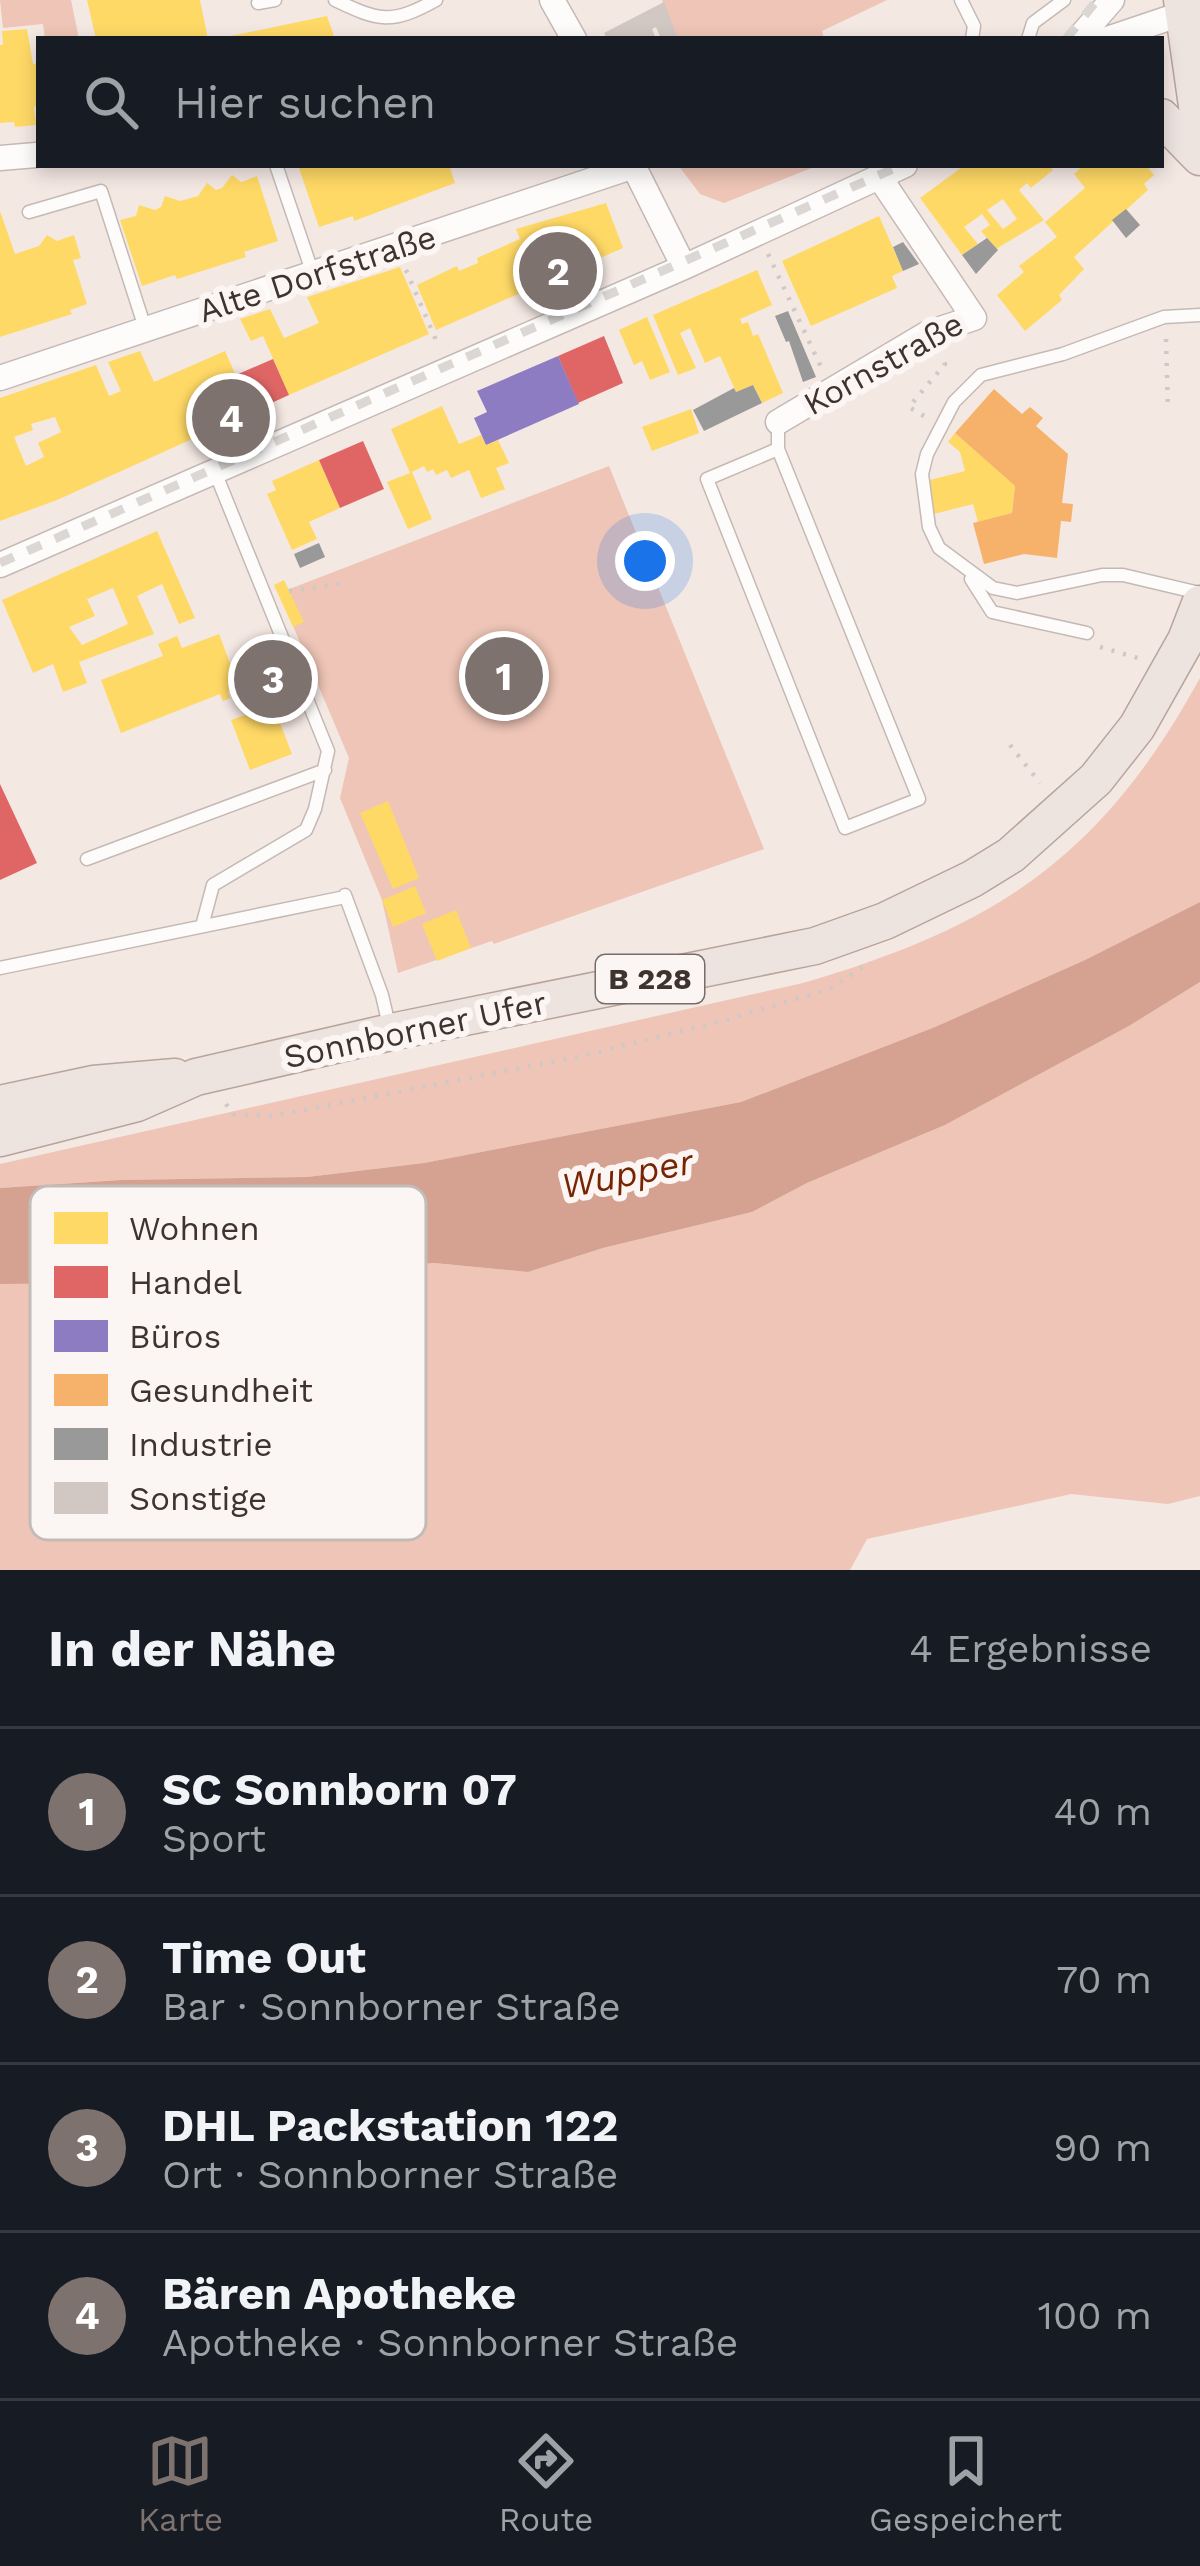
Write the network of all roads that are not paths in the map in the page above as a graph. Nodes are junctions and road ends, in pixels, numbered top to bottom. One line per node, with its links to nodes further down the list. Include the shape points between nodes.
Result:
1 (274, 0): 8 (lane)
2 (334, 0): 3 (lane, via 388,18)
3 (436, 0)
4 (552, 0): 10 (street)
5 (961, 0): 11 (lane)
6 (1064, 0): 12 (lane, via 1033,23)
7 (1112, 0): 13 (street)
8 (258, 4)
9 (1183, 6): 14 (street); 16 (main road)
10 (572, 36)
11 (972, 36)
12 (1029, 36)
13 (1081, 36)
14 (1114, 36)
15 (1164, 120): 19 (main road)
16 (1200, 127)
17 (36, 155): 18 (street)
18 (0, 158)
19 (1200, 158)
20 (277, 168): 27 (lane)
21 (624, 168): 27 (street, Alte Dorfstraße)
22 (634, 168): 26 (street)
23 (899, 168): 24 (street)
24 (880, 178): 26 (street); 31 (street, Kornstraße, via 974,318 928,333)
25 (29, 212): 29 (lane, via 101,191)
26 (684, 267): 33 (street)
27 (314, 275): 29 (street, Alte Dorfstraße)
28 (1200, 315): 35 (lane, via 1164,317 981,375 954,402 922,474 929,527)
29 (146, 330): 30 (street, Alte Dorfstraße)
30 (0, 378)
31 (778, 422): 32 (lane)
32 (778, 449): 32 (lane, via 706,479 845,828 919,799)
33 (215, 471): 34 (street); 39 (lane, via 328,751)
34 (0, 565)
35 (967, 572): 36 (lane, via 1016,593 1102,575); 38 (lane, via 992,612)
36 (1200, 593)
37 (1200, 604): 43 (main road, Sonnborner Ufer / B 228, via 1172,668 1119,752 1062,811 1011,855 886,922 815,946)
38 (1085, 638)
39 (325, 770): 40 (lane); 41 (lane, via 306,830 213,885)
40 (87, 859)
41 (202, 926): 42 (lane); 43 (lane, via 345,896)
42 (0, 968)
43 (391, 1032): 44 (main road, Sonnborner Ufer / B 228)
44 (200, 1076): 45 (main road, Sonnborner Ufer / B 228, via 144,1077); 46 (main road, Sonnborner Ufer / B 228, via 137,1103)
45 (0, 1104)
46 (0, 1138)

